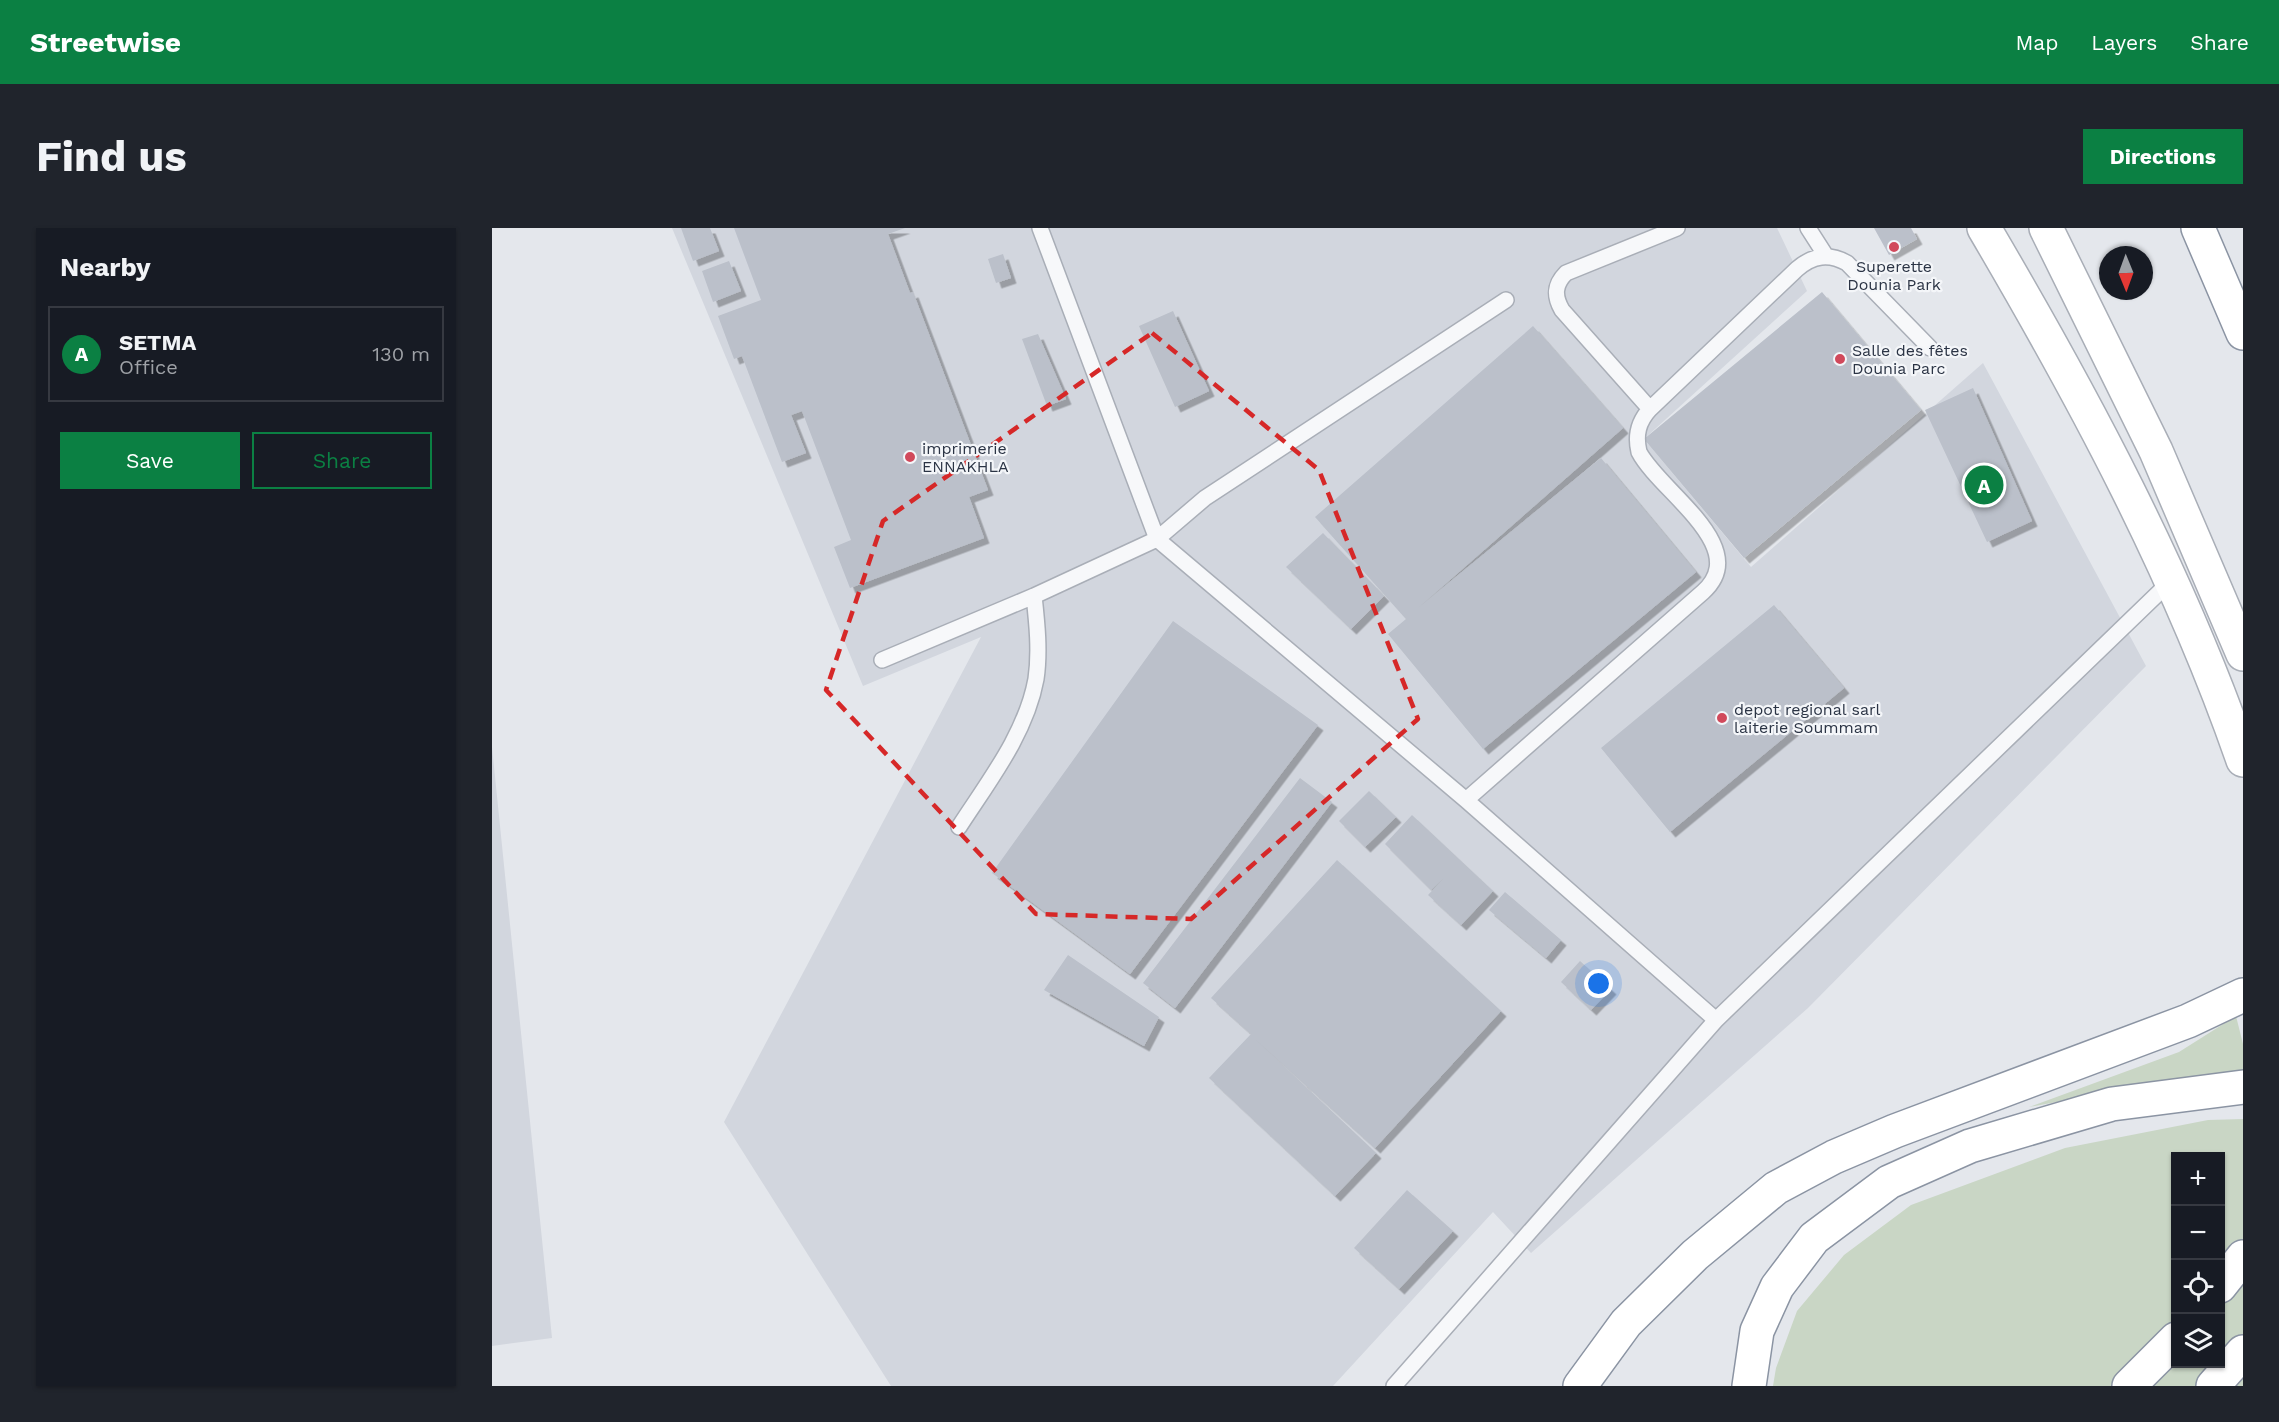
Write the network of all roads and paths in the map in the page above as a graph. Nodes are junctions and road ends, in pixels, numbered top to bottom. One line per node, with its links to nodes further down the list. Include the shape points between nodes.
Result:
1 (1041, 228): 12 (lane)
2 (1677, 228): 11 (lane, via 1566,273 1556,286 1562,310)
3 (1808, 228): 7 (lane)
4 (1984, 228): 13 (main road, via 2060,357)
5 (2046, 228): 15 (main road, via 2156,450)
6 (2198, 228): 9 (main road)
7 (1826, 256): 10 (lane, via 1847,262); 11 (lane, via 1806,261)
8 (1506, 300): 12 (lane, via 1205,498)
9 (2243, 333)
10 (1930, 348)
11 (1650, 409): 18 (lane, via 1639,425 1639,452 1714,543 1719,564 1717,575)
12 (1157, 539): 14 (lane); 18 (lane)
13 (2172, 579): 17 (main road); 21 (lane)
14 (1034, 596): 16 (lane); 19 (lane, via 1037,662 1030,699 1010,745)
15 (2243, 654)
16 (882, 660)
17 (2243, 760)
18 (1466, 800): 21 (lane)
19 (959, 827)
20 (2243, 995): 28 (main road, via 2188,1021 1895,1131 1776,1188 1695,1255 1626,1323)
21 (1716, 1020): 27 (lane)
22 (2243, 1087): 29 (main road, via 2112,1104 1970,1146 1889,1182 1814,1238 1777,1287 1757,1331)
23 (2243, 1257): 24 (main road)
24 (2225, 1280)
25 (2171, 1343): 30 (main road)
26 (2243, 1352): 31 (main road)
27 (1394, 1386)
28 (1580, 1386)
29 (1749, 1386)
30 (2129, 1386)
31 (2213, 1386)

